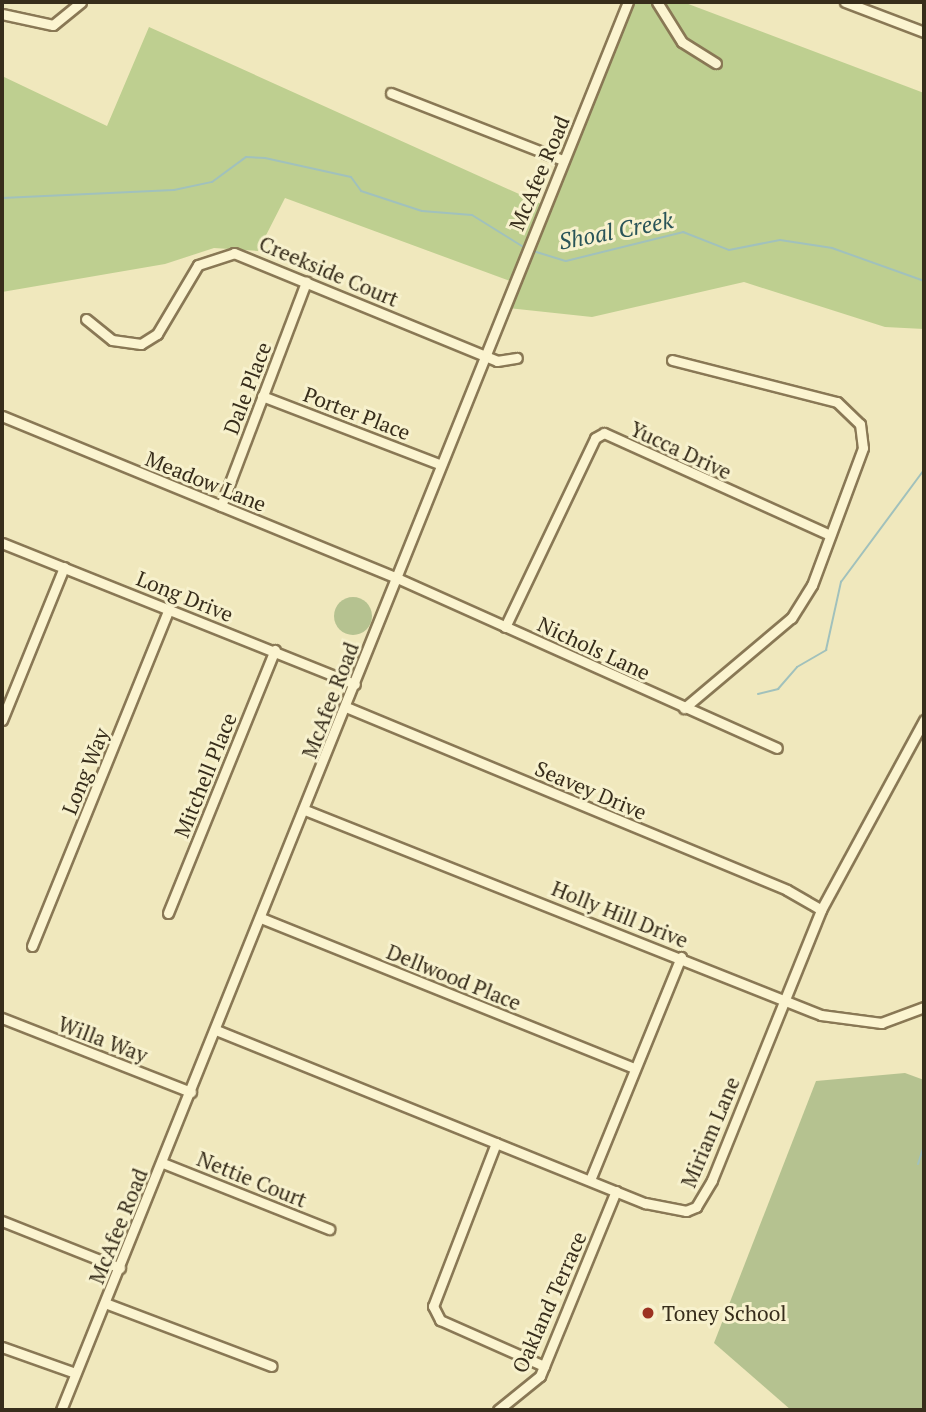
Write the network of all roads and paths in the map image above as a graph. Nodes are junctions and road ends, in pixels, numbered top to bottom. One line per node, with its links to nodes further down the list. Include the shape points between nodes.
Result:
1 (81, 2): 5 (street, via 53,24)
2 (628, 2): 9 (street, McAfee Road)
3 (657, 2): 7 (street, via 682,41)
4 (845, 2): 6 (street)
5 (2, 14)
6 (924, 32)
7 (716, 63)
8 (391, 93): 9 (street)
9 (563, 160): 12 (street, McAfee Road)
10 (306, 282): 11 (street, Creekside Court, via 253,257 224,254 191,272 157,334 141,344 112,340); 12 (street, Creekside Court); 15 (street, Dale Place)
11 (86, 319)
12 (481, 355): 13 (street, Creekside Court, via 504,362); 17 (street, McAfee Road)
13 (517, 358)
14 (672, 360): 19 (street, via 848,410 860,424 863,448)
15 (262, 396): 17 (street, Porter Place); 18 (street, Dale Place)
16 (2, 416): 18 (street, Meadow Lane)
17 (439, 464): 22 (street, McAfee Road)
18 (221, 506): 22 (street, Meadow Lane)
19 (830, 535): 24 (street, Yucca Drive, via 604,433 595,438); 28 (street, via 791,618)
20 (2, 543): 21 (street, Long Drive)
21 (64, 567): 23 (street, Long Drive); 29 (street)
22 (397, 578): 24 (street, Nichols Lane); 26 (street, McAfee Road)
23 (169, 609): 25 (street, Long Drive); 36 (street, Long Way)
24 (505, 627): 28 (street, Nichols Lane)
25 (275, 650): 26 (street, Long Drive); 34 (street, Mitchell Place)
26 (355, 684): 27 (street, McAfee Road)
27 (346, 707): 32 (street, McAfee Road); 33 (street, Seavey Drive, via 787,890)
28 (684, 708): 31 (street, Nichols Lane)
29 (2, 720)
30 (924, 720): 33 (street, Miriam Lane)
31 (777, 748)
32 (306, 810): 35 (street, McAfee Road); 37 (street, Holly Hill Drive)
33 (821, 910): 38 (street, Miriam Lane)
34 (168, 913)
35 (261, 918): 41 (street, McAfee Road); 42 (street, Dellwood Place)
36 (32, 946)
37 (681, 957): 38 (street, Holly Hill Drive); 42 (street)
38 (782, 1000): 39 (street, Holly Hill Drive, via 862,1024); 47 (street, Miriam Lane, via 696,1207 664,1210)
39 (924, 1007)
40 (2, 1018): 43 (street, Willa Way)
41 (216, 1030): 43 (street, McAfee Road); 44 (street, Miriam Lane)
42 (635, 1068): 46 (street)
43 (191, 1092): 45 (street, McAfee Road)
44 (496, 1143): 46 (street, Miriam Lane); 54 (street, via 433,1306 440,1320)
45 (163, 1163): 49 (street, Nettie Court); 50 (street, McAfee Road)
46 (590, 1180): 47 (street, Miriam Lane)
47 (616, 1191): 54 (street, Oakland Terrace)
48 (2, 1221): 50 (street)
49 (329, 1229)
50 (120, 1268): 51 (street, McAfee Road)
51 (106, 1303): 53 (street); 55 (street, McAfee Road)
52 (2, 1347): 55 (street)
53 (272, 1366)
54 (544, 1366): 57 (street, Oakland Terrace, via 534,1385 506,1398)
55 (75, 1373): 56 (street, McAfee Road)
56 (61, 1410)
57 (498, 1410)

